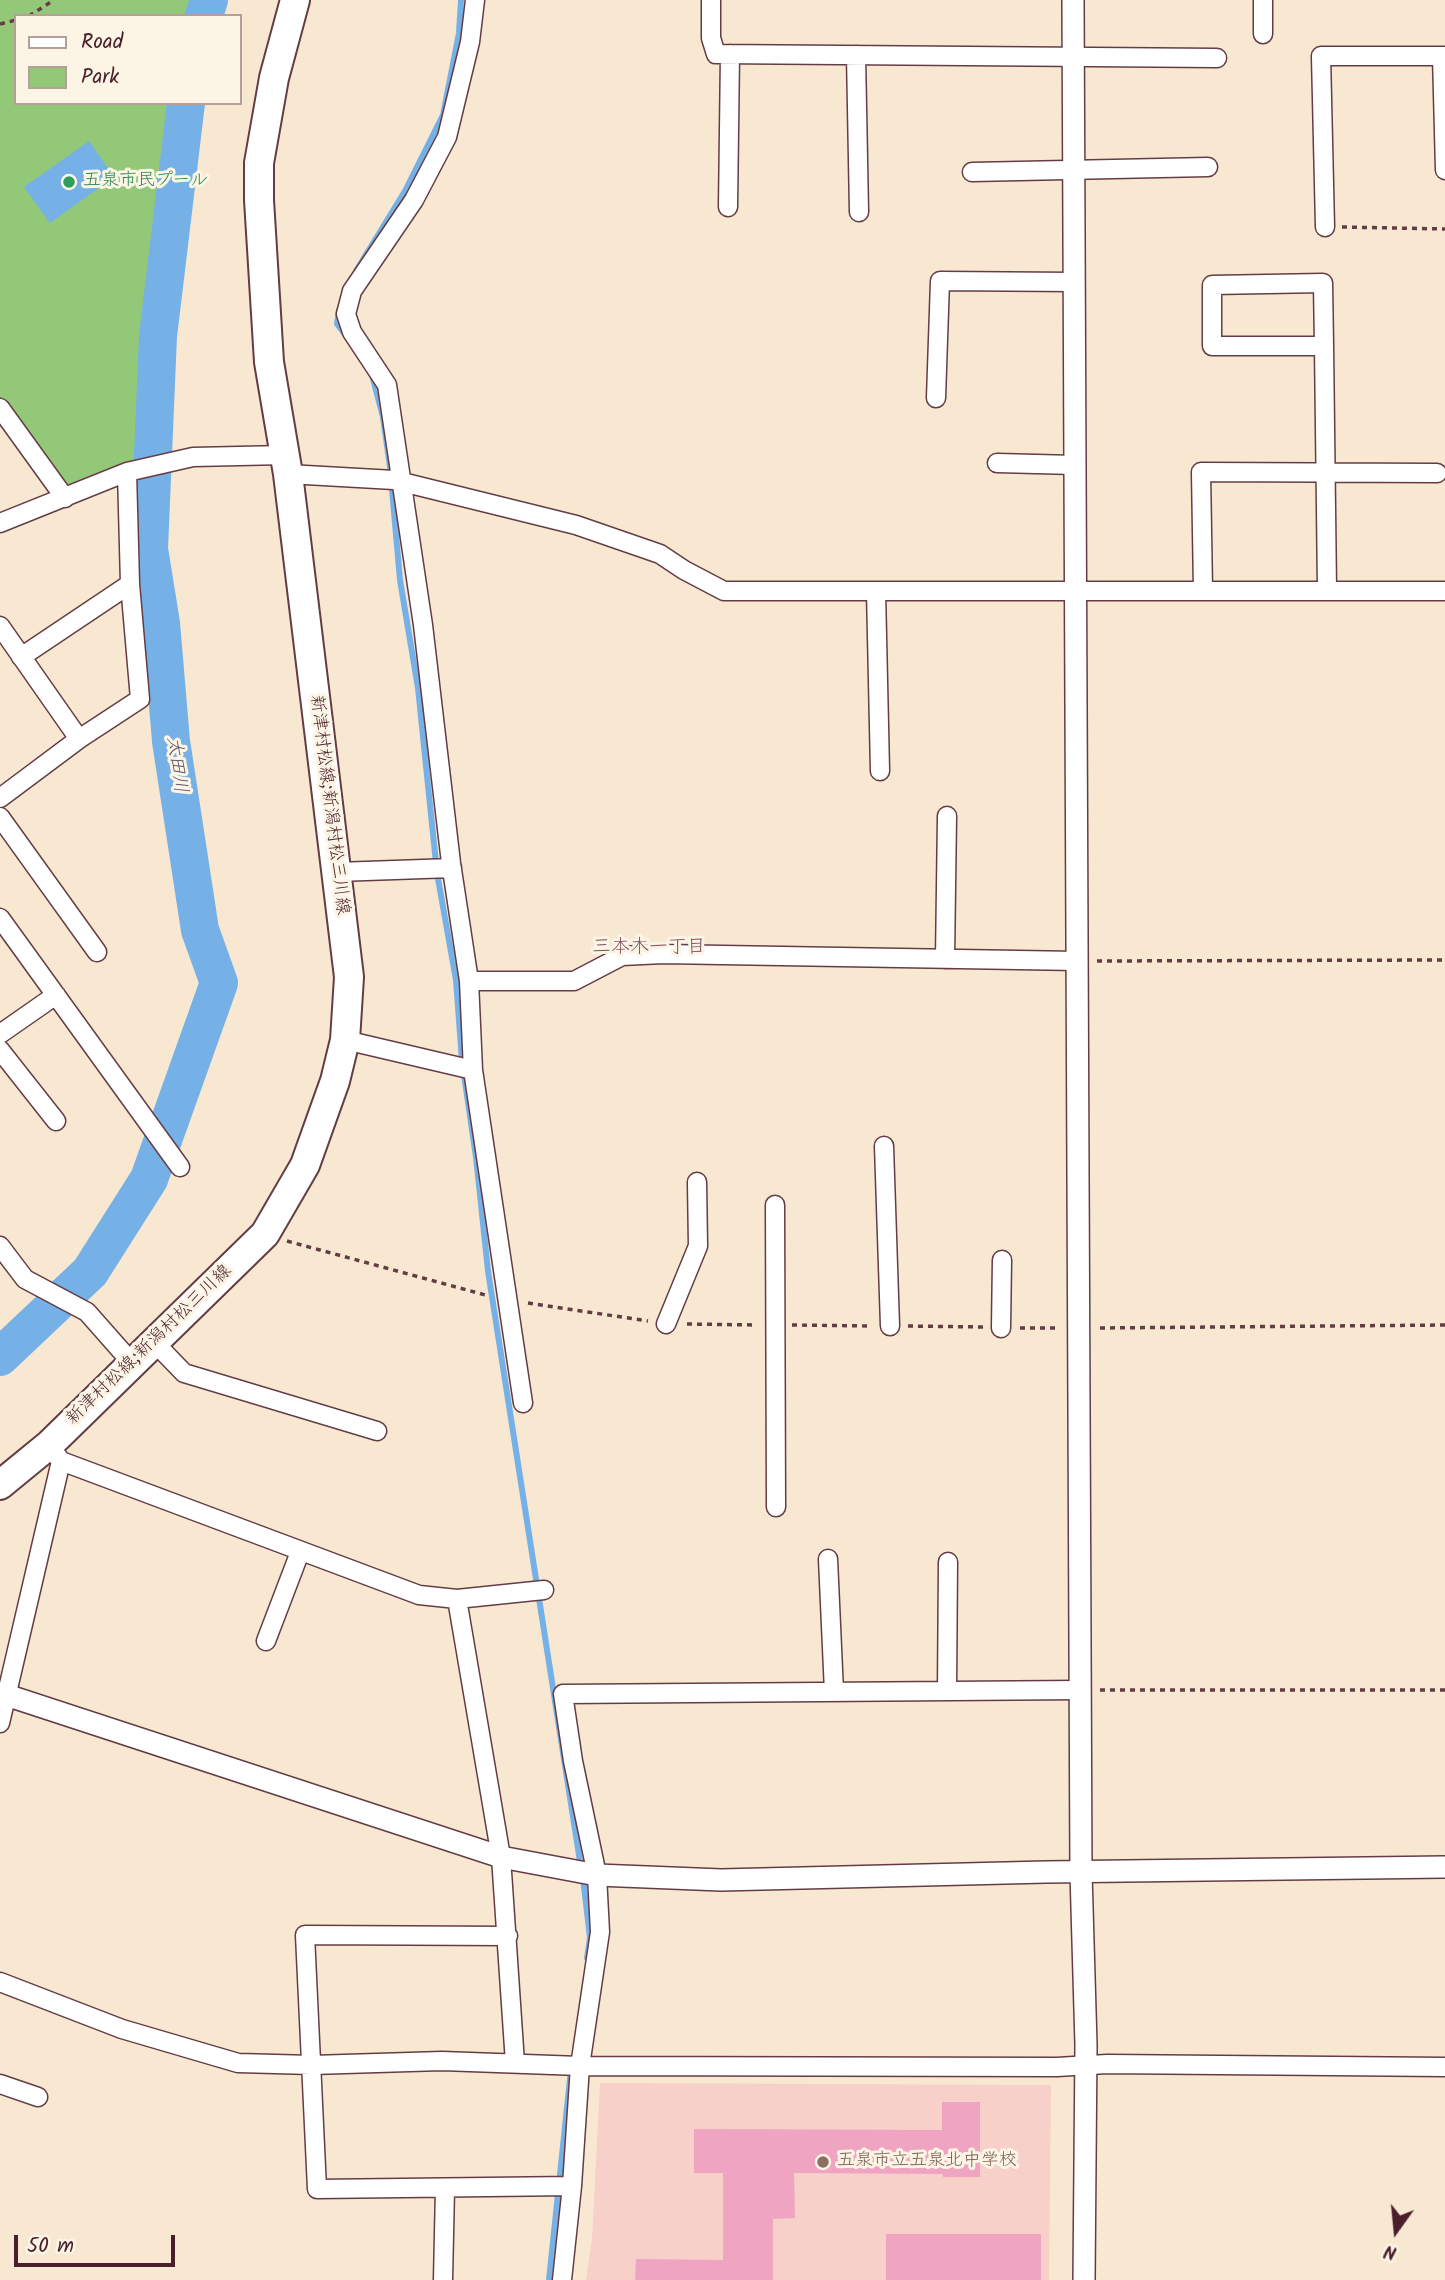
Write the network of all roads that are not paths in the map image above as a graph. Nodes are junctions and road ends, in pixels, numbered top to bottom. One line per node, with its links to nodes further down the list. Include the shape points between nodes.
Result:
1 (295, 0): 24 (main road, 新津村松線;新潟村松三川線, via 259,163 269,362)
2 (475, 0): 29 (street, via 470,42 447,137 414,200 352,291 345,314 387,386)
3 (710, 0): 7 (street, via 716,54)
4 (1073, 0): 9 (street)
5 (1263, 0): 6 (street)
6 (1263, 33)
7 (730, 54): 8 (street); 16 (street)
8 (856, 55): 9 (street); 17 (street)
9 (1073, 56): 11 (street); 13 (street)
10 (1443, 56): 14 (street); 18 (street, via 1321,56)
11 (1217, 58)
12 (1208, 167): 13 (street)
13 (1074, 169): 15 (street); 19 (street)
14 (1445, 170)
15 (972, 172)
16 (728, 207)
17 (859, 212)
18 (1325, 227)
19 (1074, 282): 21 (street, via 940,281); 25 (street)
20 (1324, 346): 20 (street, via 1323,283 1212,285 1212,346); 27 (street)
21 (936, 398)
22 (0, 408): 30 (street)
23 (997, 463): 25 (street)
24 (287, 464): 26 (street, via 193,457); 29 (street); 46 (main road, 新津村松線;新潟村松三川線)
25 (1075, 465): 33 (street)
26 (127, 472): 30 (street); 32 (street)
27 (1326, 473): 28 (street); 34 (street, via 1201,472); 35 (street)
28 (1437, 473)
29 (402, 482): 36 (street, via 660,554 724,591); 45 (street)
30 (65, 498): 31 (street)
31 (0, 523)
32 (130, 584): 39 (street); 40 (street, via 140,699)
33 (1076, 590): 34 (street); 36 (street); 50 (street)
34 (1203, 590): 35 (street)
35 (1327, 590): 37 (street)
36 (876, 591): 41 (street)
37 (1445, 591)
38 (0, 626): 39 (street)
39 (21, 657): 40 (street)
40 (79, 739): 42 (street)
41 (880, 771)
42 (0, 798)
43 (947, 816): 49 (street)
44 (0, 817): 48 (street)
45 (452, 868): 46 (street); 51 (street)
46 (337, 872): 54 (main road, 新津村松線;新潟村松三川線, via 349,977)
47 (0, 918): 52 (street)
48 (97, 952)
49 (945, 959): 50 (street); 51 (street, via 622,956 574,981)
50 (1077, 961): 80 (street)
51 (469, 981): 56 (street)
52 (55, 995): 53 (street); 59 (street)
53 (0, 1034)
54 (345, 1040): 56 (street); 67 (main road, 新津村松線;新潟村松三川線, via 305,1165 265,1234)
55 (0, 1050): 57 (street)
56 (473, 1070): 69 (street)
57 (56, 1121)
58 (884, 1146): 65 (street)
59 (180, 1167)
60 (697, 1182): 64 (street, via 698,1246)
61 (775, 1205): 73 (street)
62 (0, 1247): 68 (street, via 25,1279 87,1312)
63 (1002, 1261): 66 (street)
64 (666, 1324)
65 (890, 1326)
66 (1000, 1328)
67 (154, 1342): 68 (main road, 新津村松線;新潟村松三川線); 70 (street, via 184,1373)
68 (132, 1363): 71 (main road, 新津村松線;新潟村松三川線)
69 (523, 1403)
70 (377, 1431)
71 (55, 1452): 72 (main road, 新津村松線;新潟村松三川線); 74 (street); 83 (street)
72 (0, 1485)
73 (776, 1507)
74 (300, 1552): 78 (street, via 419,1595); 79 (street)
75 (828, 1559): 82 (street)
76 (947, 1563): 81 (street)
77 (544, 1590): 78 (street)
78 (457, 1599): 85 (street)
79 (266, 1641)
80 (1080, 1690): 81 (street); 87 (street)
81 (947, 1691): 82 (street)
82 (834, 1692): 88 (street, via 563,1694)
83 (3, 1695): 84 (street); 85 (street)
84 (0, 1723)
85 (501, 1857): 88 (street); 89 (street)
86 (1445, 1867): 87 (street)
87 (1081, 1873): 88 (street, via 721,1880); 93 (street)
88 (597, 1875): 94 (street, via 600,1932)
89 (508, 1936): 91 (street); 92 (street, via 305,1935)
90 (0, 1982): 92 (street, via 122,2029 238,2063)
91 (515, 2063): 92 (street); 94 (street)
92 (312, 2065): 99 (street, via 317,2189)
93 (1085, 2065): 94 (street); 95 (street); 102 (street)
94 (580, 2066): 98 (street)
95 (1445, 2067)
96 (0, 2084): 97 (street)
97 (38, 2096)
98 (572, 2186): 99 (street); 101 (street)
99 (445, 2188): 100 (street)
100 (443, 2280)
101 (562, 2280)
102 (1084, 2280)

